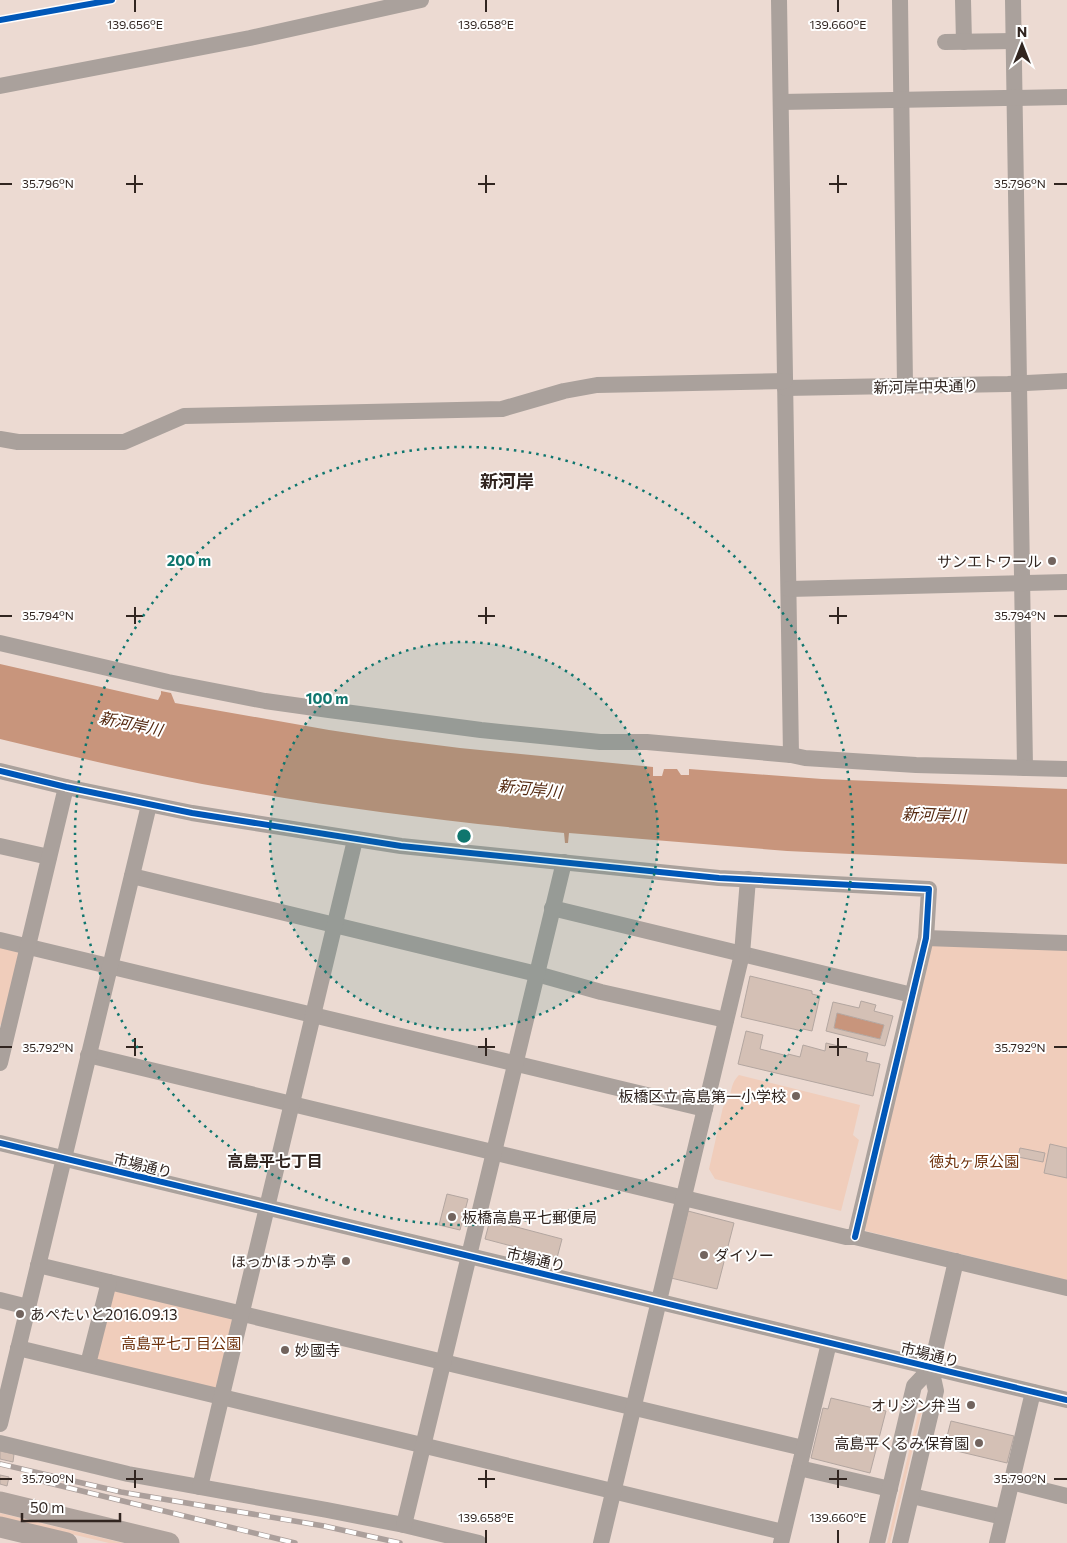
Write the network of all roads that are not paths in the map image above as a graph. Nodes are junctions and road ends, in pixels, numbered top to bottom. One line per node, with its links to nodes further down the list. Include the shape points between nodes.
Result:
1 (421, 0): 9 (street, via 250,38)
2 (779, 0): 13 (street)
3 (900, 0): 12 (street)
4 (964, 0): 8 (street)
5 (1013, 0): 6 (street)
6 (1014, 41): 8 (street); 10 (street)
7 (946, 42): 8 (street)
8 (964, 42)
9 (0, 86)
10 (1016, 98): 11 (street); 12 (street); 15 (street)
11 (1067, 98)
12 (901, 100): 13 (street); 17 (street)
13 (781, 102): 16 (street)
14 (1067, 381): 15 (street, 新河岸中央通り)
15 (1020, 384): 17 (street, 新河岸中央通り); 20 (street)
16 (785, 385): 17 (street, 新河岸中央通り); 18 (street, 新河岸中央通り, via 597,385 502,409 184,416 124,442 18,442); 21 (street)
17 (905, 386)
18 (0, 439)
19 (1067, 582): 20 (street)
20 (1021, 583): 21 (street); 24 (street)
21 (789, 589): 23 (street)
22 (0, 643): 23 (street, via 265,701 481,730)
23 (791, 755): 24 (street, via 897,764)
24 (1025, 768): 25 (street)
25 (1067, 769)
26 (0, 771): 27 (street)
27 (66, 787): 28 (street); 31 (street)
28 (149, 805): 29 (street); 33 (street)
29 (355, 840): 32 (street); 36 (street)
30 (0, 846): 31 (street)
31 (49, 857): 40 (street)
32 (564, 862): 34 (street); 35 (street)
33 (132, 876): 36 (street); 42 (street)
34 (748, 879): 37 (street, via 930,889); 41 (street)
35 (552, 908): 41 (street); 43 (street)
36 (335, 925): 43 (street); 45 (street)
37 (926, 938): 39 (street); 44 (street)
38 (0, 940): 40 (street)
39 (1067, 943)
40 (28, 947): 42 (street); 47 (street)
41 (742, 954): 44 (street); 46 (street)
42 (110, 965): 45 (street); 48 (street)
43 (537, 974): 46 (street); 50 (street)
44 (912, 995): 58 (street)
45 (313, 1015): 50 (street); 51 (street)
46 (726, 1020): 52 (street)
47 (3, 1035): 49 (street)
48 (88, 1054): 51 (street); 55 (street)
49 (0, 1063)
50 (515, 1063): 52 (street); 54 (street)
51 (292, 1104): 54 (street); 57 (street)
52 (705, 1109): 56 (street)
53 (0, 1143): 55 (street, 市場通り)
54 (494, 1152): 56 (street); 59 (street)
55 (63, 1158): 57 (street, 市場通り); 61 (street)
56 (684, 1197): 58 (street); 65 (street)
57 (267, 1208): 59 (street, 市場通り); 67 (street)
58 (855, 1237): 60 (street)
59 (469, 1256): 65 (street, 市場通り); 70 (street)
60 (956, 1261): 63 (street); 72 (street)
61 (38, 1264): 62 (street); 66 (street)
62 (109, 1282): 67 (street); 71 (street)
63 (1067, 1288)
64 (0, 1300): 66 (street)
65 (658, 1301): 68 (street, 市場通り); 76 (street)
66 (28, 1307): 69 (street)
67 (242, 1313): 70 (street); 74 (street)
68 (829, 1343): 72 (street, 市場通り); 80 (street)
69 (18, 1348): 71 (street); 77 (street)
70 (444, 1362): 76 (street); 79 (street)
71 (88, 1364): 74 (street)
72 (931, 1368): 73 (street, 市場通り); 84 (street, via 914,1386); 86 (street, via 936,1391)
73 (1033, 1392): 75 (street, 市場通り); 82 (street)
74 (222, 1397): 79 (street); 83 (street)
75 (1067, 1400)
76 (633, 1408): 80 (street); 85 (street)
77 (0, 1424)
78 (0, 1443): 83 (street, via 128,1474)
79 (424, 1445): 85 (street); 90 (street)
80 (803, 1448): 81 (street)
81 (799, 1468): 84 (street); 92 (street)
82 (1011, 1482): 87 (street); 89 (street)
83 (200, 1487): 90 (street)
84 (890, 1489): 97 (street)
85 (613, 1491): 92 (street); 96 (street)
86 (912, 1496): 89 (street); 98 (street)
87 (1067, 1496)
88 (0, 1502): 94 (main road)
89 (1003, 1517): 99 (street)
90 (404, 1525): 95 (street)
91 (0, 1527): 93 (main road)
92 (782, 1537)
93 (66, 1543)
94 (169, 1543)
95 (479, 1543)
96 (600, 1543)
97 (877, 1543)
98 (900, 1543)
99 (996, 1543)

